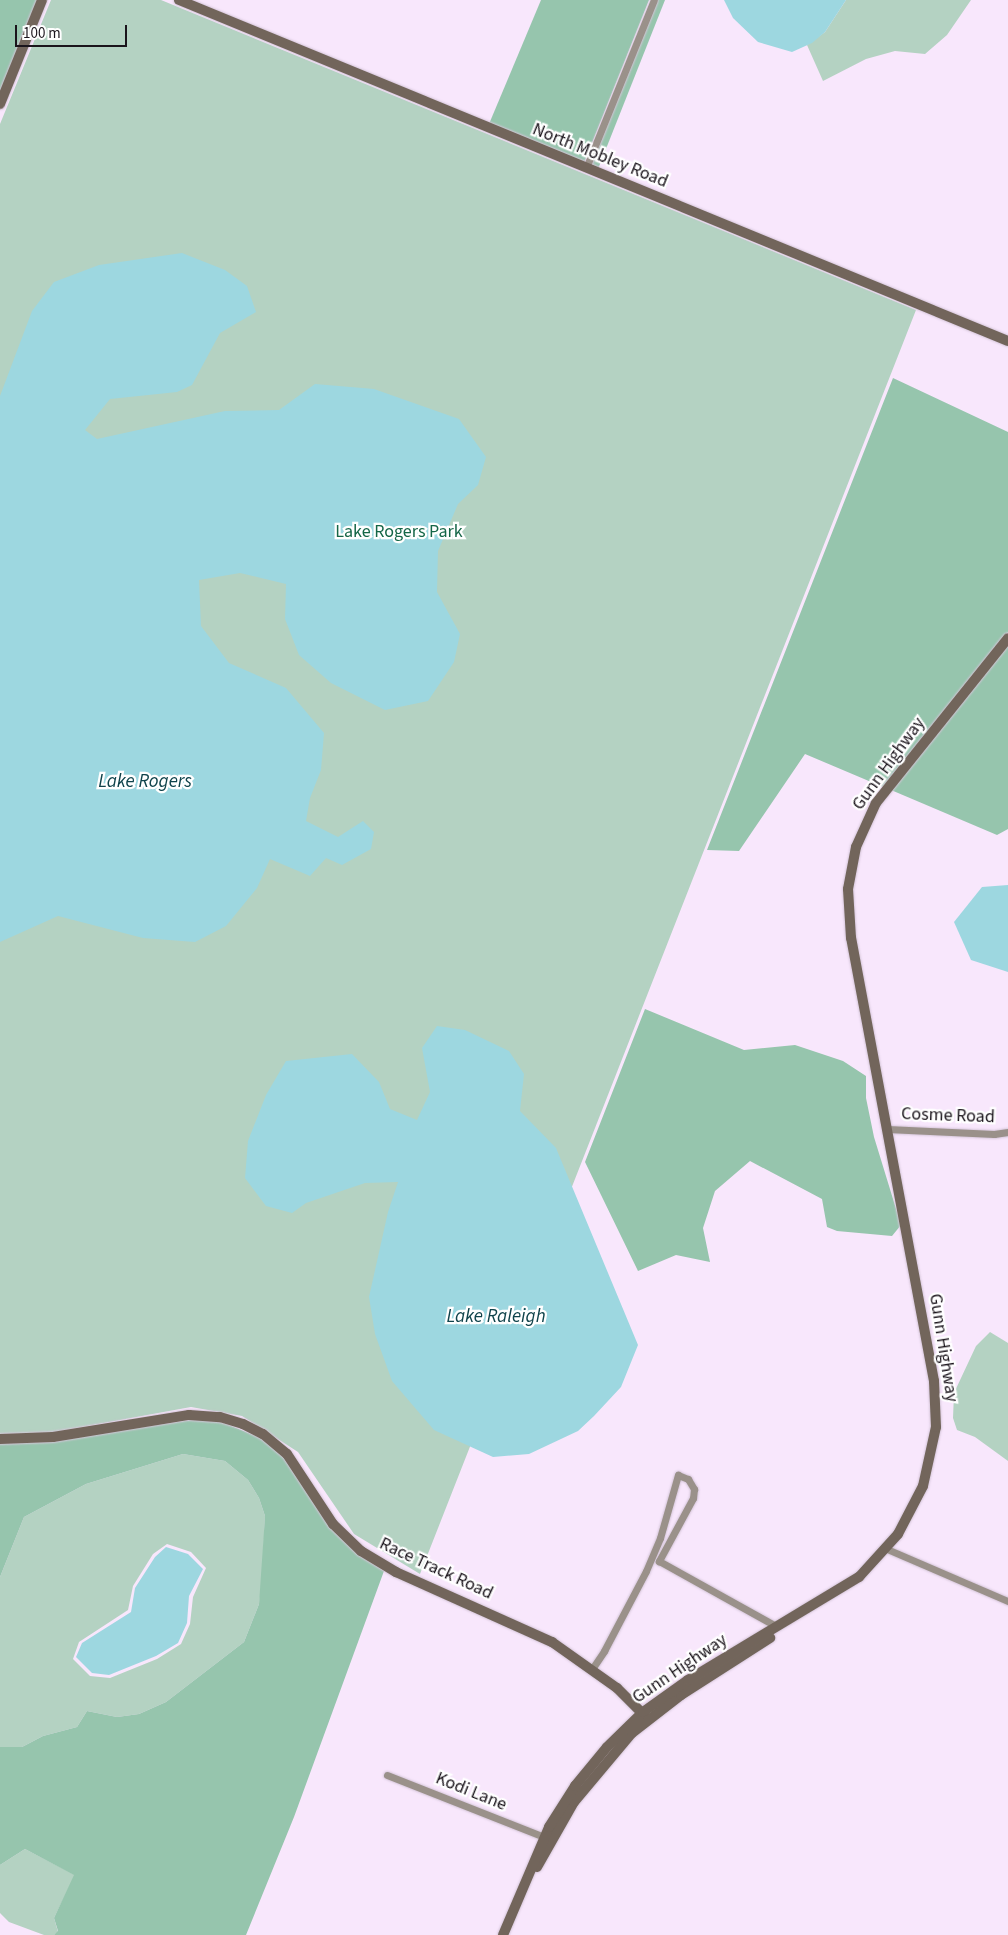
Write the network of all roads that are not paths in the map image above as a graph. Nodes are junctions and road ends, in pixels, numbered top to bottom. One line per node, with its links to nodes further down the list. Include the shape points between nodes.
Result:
1 (42, 0): 4 (main road)
2 (179, 0): 5 (main road, North Mobley Road)
3 (654, 0): 5 (street)
4 (0, 104)
5 (586, 168): 6 (main road, North Mobley Road)
6 (1008, 341)
7 (1008, 638): 8 (main road, Gunn Highway, via 881,797 865,824 854,854 848,889 848,918)
8 (887, 1130): 9 (street, Cosme Road); 11 (main road, Gunn Highway, via 933,1368 937,1413 931,1459 923,1486 906,1522)
9 (1008, 1132)
10 (0, 1439): 15 (main road, Race Track Road, via 53,1437 189,1415 220,1417 243,1424 264,1434 287,1454 333,1524 369,1557 396,1572 530,1630)
11 (887, 1549): 12 (main road, Gunn Highway, via 859,1577); 13 (street)
12 (830, 1597): 14 (main road, Gunn Highway); 16 (main road)
13 (1008, 1601)
14 (776, 1626): 15 (street, via 659,1561 693,1498 694,1489 684,1476 678,1475 674,1479 669,1509 646,1571); 16 (main road, Gunn Highway, via 688,1680)
15 (592, 1669): 16 (main road, Race Track Road)
16 (646, 1716): 18 (main road, Gunn Highway, via 585,1773); 19 (main road, via 579,1795)
17 (387, 1775): 18 (street, Kodi Lane)
18 (544, 1838): 19 (main road, Gunn Highway)
19 (522, 1892): 20 (main road, Gunn Highway)
20 (503, 1935)

